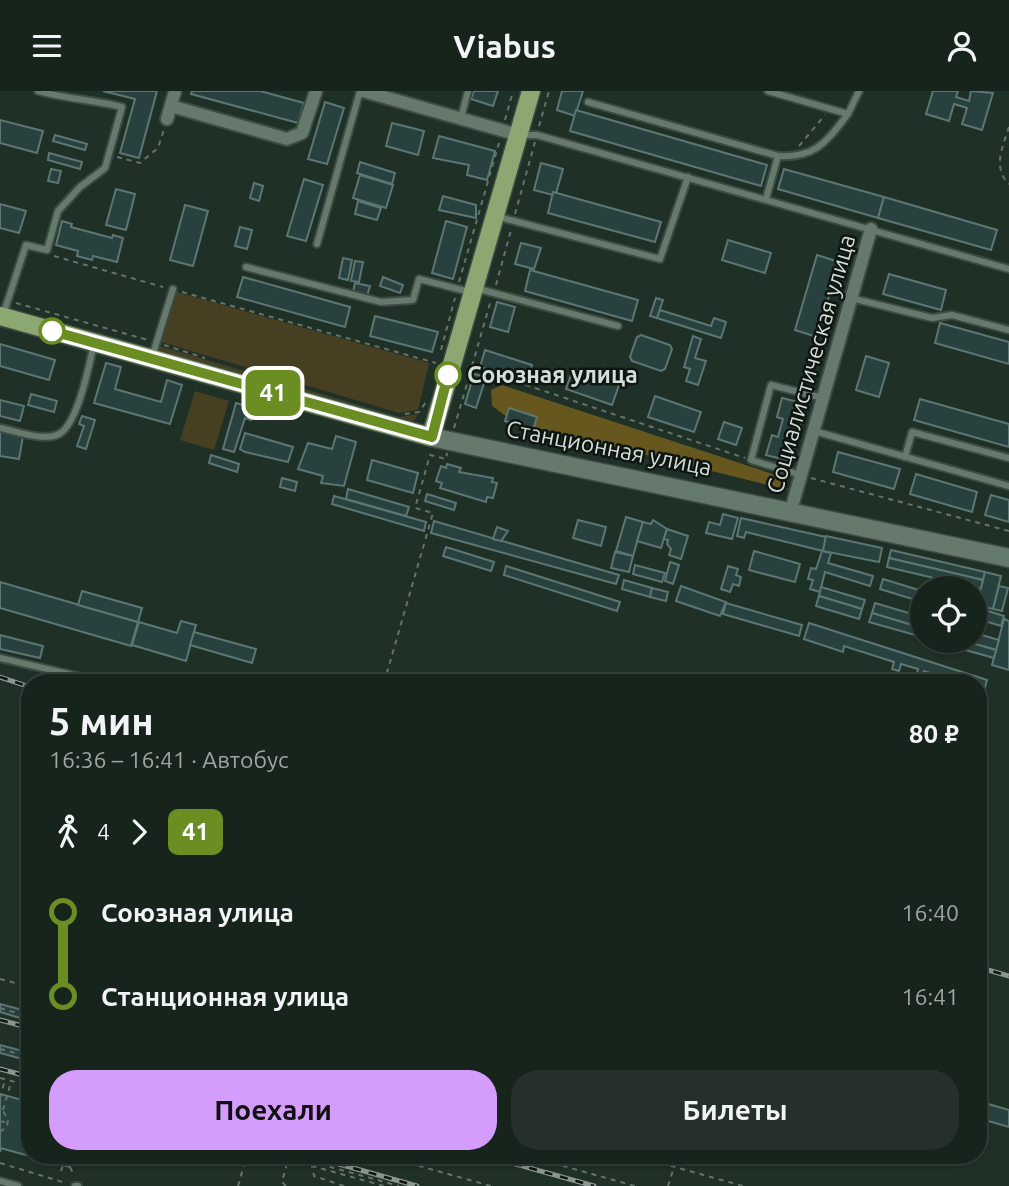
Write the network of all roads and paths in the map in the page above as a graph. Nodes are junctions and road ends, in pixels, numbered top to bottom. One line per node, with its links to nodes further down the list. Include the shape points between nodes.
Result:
1 (38, 91): 17 (lane, via 122,107)
2 (175, 91): 12 (street)
3 (316, 91): 12 (street, via 302,133 287,138)
4 (361, 91): 14 (street); 25 (lane)
5 (468, 91): 14 (lane)
6 (513, 91): 16 (path)
7 (531, 91): 16 (main road)
8 (768, 91): 11 (lane)
9 (859, 91): 13 (lane)
10 (588, 101): 18 (lane)
11 (830, 109): 13 (lane); 19 (path)
12 (169, 113): 17 (path, via 158,148 140,163)
13 (848, 114): 19 (lane, via 815,152)
14 (460, 120): 16 (street)
15 (1009, 127): 21 (path, via 1000,159 1003,178)
16 (511, 134): 20 (lane, via 537,135); 23 (main road); 30 (path)
17 (109, 155): 32 (lane, via 105,167 58,211 47,250 26,245)
18 (778, 156): 19 (lane); 22 (lane)
19 (790, 157)
20 (688, 177): 22 (lane); 23 (lane, via 660,259)
21 (1009, 184)
22 (766, 199): 24 (lane)
23 (494, 216): 30 (main road)
24 (871, 229): 28 (lane); 31 (street, Социалистическая улица)
25 (317, 244)
26 (46, 254): 29 (path)
27 (246, 267): 30 (lane, via 381,302 413,300 419,279)
28 (1009, 269)
29 (173, 289): 36 (lane); 39 (path, via 437,363)
30 (467, 290): 33 (lane); 37 (path); 45 (main road)
31 (851, 298): 34 (lane, via 932,319 953,315); 41 (street, Социалистическая улица)
32 (4, 311): 35 (main road, Станционная улица); 36 (path)
33 (618, 326)
34 (1009, 330)
35 (95, 343): 36 (main road, Станционная улица); 43 (lane, via 65,429 50,436)
36 (154, 351): 38 (path); 45 (main road, Станционная улица)
37 (441, 351)
38 (205, 358)
39 (435, 372)
40 (427, 398): 42 (path, via 419,412)
41 (823, 398): 44 (street, Социалистическая улица); 49 (lane, via 771,385)
42 (399, 415)
43 (0, 428)
44 (814, 431): 47 (lane); 50 (street, Социалистическая улица)
45 (432, 437): 46 (main road, Станционная улица)
46 (451, 442): 49 (path, via 472,367); 52 (main road, Станционная улица); 57 (path, via 446,459 430,455 415,508 433,513)
47 (905, 457): 48 (lane, via 912,432); 51 (lane)
48 (1009, 458)
49 (751, 460): 50 (lane)
50 (801, 475): 52 (street, Социалистическая улица); 53 (path)
51 (1009, 486)
52 (791, 510): 54 (main road, Станционная улица)
53 (1009, 531)
54 (1009, 558)
55 (0, 658): 56 (lane)
56 (69, 674)
57 (387, 674)
58 (0, 979): 59 (path)
59 (21, 985)
60 (0, 1008): 61 (path)
61 (21, 1014)
62 (0, 1049): 63 (path)
63 (21, 1055)
64 (0, 1078): 65 (path)
65 (5, 1079): 66 (path); 68 (path)
66 (12, 1081): 67 (path); 69 (path)
67 (21, 1084)
68 (2, 1093): 69 (path); 70 (path)
69 (8, 1094): 71 (path)
70 (0, 1098)
71 (2, 1109): 73 (path)
72 (0, 1121): 73 (path)
73 (8, 1123): 74 (path)
74 (0, 1132)
75 (0, 1163): 91 (path)
76 (245, 1164): 89 (path)
77 (287, 1164): 92 (path, via 282,1182)
78 (305, 1164): 83 (path)
79 (412, 1164): 96 (path)
80 (556, 1164): 97 (path)
81 (664, 1164): 85 (path)
82 (63, 1165): 86 (path)
83 (312, 1166): 93 (path, via 314,1175); 94 (path); 95 (path, via 320,1164)
84 (69, 1167): 87 (path)
85 (674, 1167): 98 (path); 99 (path)
86 (61, 1171)
87 (73, 1173)
88 (0, 1181): 90 (lane)
89 (239, 1185)
90 (18, 1186)
91 (75, 1186)
92 (286, 1186)
93 (344, 1186)
94 (384, 1186)
95 (399, 1186)
96 (491, 1186)
97 (635, 1186)
98 (668, 1186)
99 (743, 1186)

